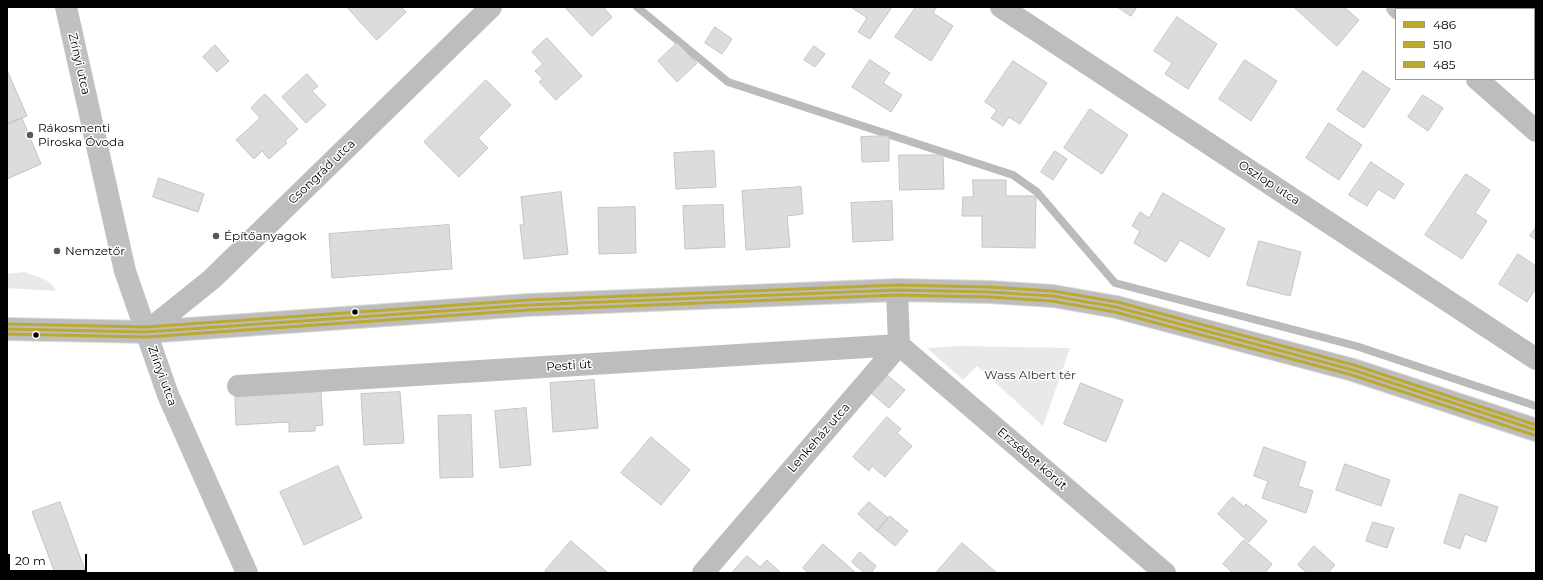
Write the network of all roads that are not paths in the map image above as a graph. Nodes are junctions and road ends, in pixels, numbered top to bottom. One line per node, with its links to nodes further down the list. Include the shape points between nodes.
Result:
1 (66, 7): 8 (main road, Zrínyi utca, via 125,271)
2 (492, 7): 8 (street, Csongrád utca, via 212,279)
3 (1001, 7): 10 (street, Oszlop utca)
4 (1478, 80): 5 (street)
5 (1536, 131)
6 (897, 290): 8 (street, via 528,305); 9 (street); 12 (street, via 1053,296 1116,307 1353,370)
7 (7, 329): 8 (street)
8 (146, 332): 13 (main road, Zrínyi utca, via 168,395)
9 (899, 345): 11 (street, Pesti út); 14 (street, Lenkeház utca); 15 (street, Erzsébet körút)
10 (1536, 359)
11 (238, 386)
12 (1536, 430)
13 (247, 573)
14 (703, 573)
15 (1165, 573)

